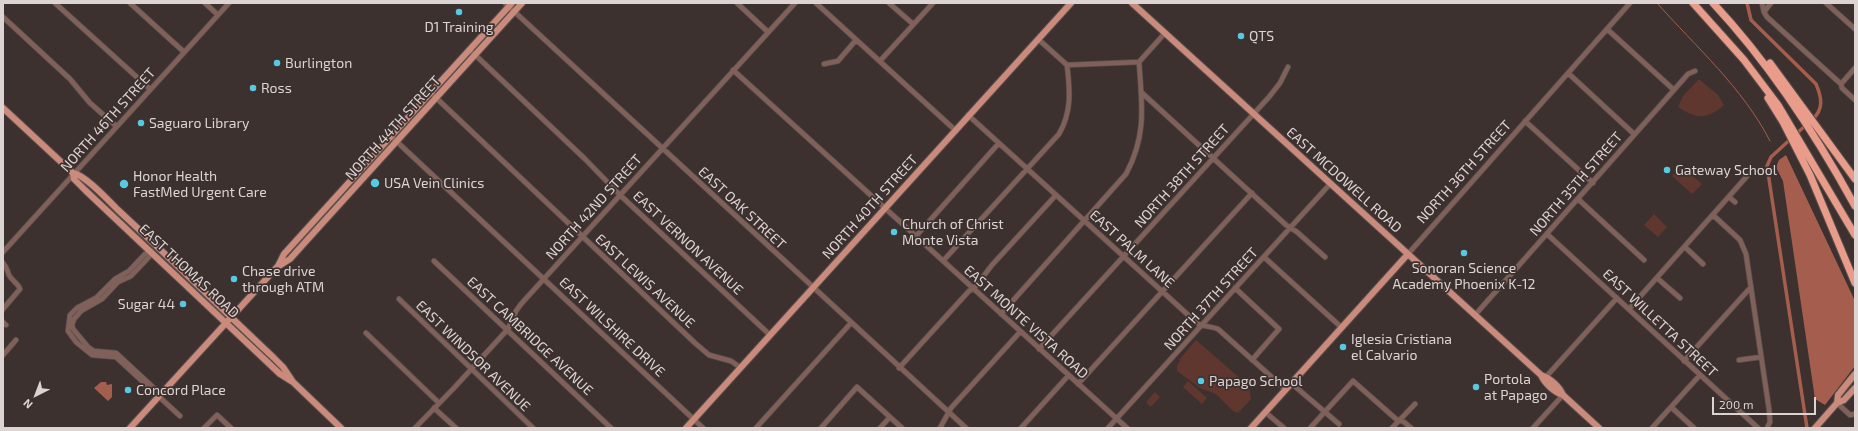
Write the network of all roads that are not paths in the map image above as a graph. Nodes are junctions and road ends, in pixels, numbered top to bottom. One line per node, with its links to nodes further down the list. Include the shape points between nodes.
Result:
1 (55, 3): 44 (street)
2 (130, 3): 32 (street)
3 (205, 3): 22 (street)
4 (229, 3): 22 (street, NORTH 46TH STREET)
5 (522, 3): 20 (main road, NORTH 44TH STREET)
6 (737, 3): 27 (street)
7 (795, 3): 27 (street, NORTH 42ND STREET)
8 (816, 3): 30 (street)
9 (889, 3): 24 (street)
10 (933, 3): 24 (street)
11 (1071, 3): 29 (main road, NORTH 40TH STREET)
12 (1132, 3): 28 (main road, EAST MCDOWELL ROAD)
13 (1630, 3): 25 (street, NORTH 36TH STREET)
14 (1693, 3): 62 (highway, via 1727,41 1767,95)
15 (1713, 3): 51 (highway)
16 (1762, 3): 21 (street)
17 (1772, 3): 21 (street)
18 (1826, 3): 26 (street)
19 (508, 4): 20 (street, EAST OAK STREET); 31 (main road, NORTH 44TH STREET)
20 (514, 11): 33 (main road, NORTH 44TH STREET); 61 (street, EAST OAK STREET)
21 (1764, 12): 43 (street)
22 (218, 15): 32 (street, NORTH 46TH STREET)
23 (3, 16): 55 (street)
24 (913, 24): 34 (street)
25 (1608, 29): 42 (street, NORTH 36TH STREET); 45 (street)
26 (1855, 29)
27 (768, 32): 40 (street, NORTH 42ND STREET)
28 (1165, 33): 35 (street); 52 (main road, EAST MCDOWELL ROAD)
29 (1038, 39): 37 (street); 53 (main road, NORTH 40TH STREET)
30 (856, 40): 34 (street); 36 (street, via 838,61)
31 (470, 50): 33 (street, EAST VERNON AVENUE); 47 (main road, NORTH 44TH STREET)
32 (184, 52): 44 (street, NORTH 46TH STREET)
33 (475, 56): 48 (main road, NORTH 44TH STREET); 73 (street, EAST VERNON AVENUE)
34 (880, 61): 56 (street)
35 (1139, 62): 37 (street); 46 (street)
36 (824, 64)
37 (1067, 65): 66 (street, via 1070,95 1068,116 1052,142)
38 (1288, 67): 52 (street, NORTH 38TH STREET, via 1275,90)
39 (1855, 68): 43 (street)
40 (733, 70): 61 (street, NORTH 42ND STREET); 79 (street, EAST MONTE VISTA ROAD)
41 (1695, 71): 45 (street, NORTH 35TH STREET, via 1688,74)
42 (1568, 74): 54 (street, NORTH 36TH STREET); 57 (street)
43 (1841, 84): 49 (street)
44 (150, 89): 55 (street, NORTH 46TH STREET)
45 (1674, 90): 57 (street, NORTH 35TH STREET)
46 (1141, 92): 63 (street); 81 (street, via 1141,135 1133,161 1123,179)
47 (431, 93): 48 (street, EAST LEWIS AVENUE); 58 (main road, NORTH 44TH STREET)
48 (437, 98): 59 (main road, NORTH 44TH STREET); 87 (street, EAST LEWIS AVENUE)
49 (1855, 100)
50 (3, 108): 67 (main road, EAST THOMAS ROAD)
51 (1800, 108): 69 (highway, via 1827,139); 78 (highway)
52 (1253, 114): 63 (street, NORTH 38TH STREET); 71 (main road, EAST MCDOWELL ROAD)
53 (968, 115): 56 (main road, NORTH 40TH STREET); 60 (street, EAST PALM LANE)
54 (1525, 121): 70 (street); 92 (street, NORTH 36TH STREET)
55 (116, 126): 67 (street, NORTH 46TH STREET)
56 (955, 130): 79 (main road, NORTH 40TH STREET)
57 (1634, 134): 70 (street, NORTH 35TH STREET)
58 (391, 137): 59 (street, EAST WILSHIRE DRIVE); 64 (main road, NORTH 44TH STREET)
59 (396, 142): 65 (main road, NORTH 44TH STREET); 102 (street, EAST WILSHIRE DRIVE)
60 (999, 143): 66 (street, EAST PALM LANE); 86 (street)
61 (662, 148): 73 (street, NORTH 42ND STREET); 107 (street, EAST OAK STREET)
62 (1805, 156): 85 (highway); 104 (highway)
63 (1213, 158): 72 (street); 93 (street, NORTH 38TH STREET)
64 (368, 162): 65 (street); 101 (main road, NORTH 44TH STREET, via 284,254)
65 (373, 168): 101 (main road, NORTH 44TH STREET, via 290,258)
66 (1027, 169): 74 (street, EAST PALM LANE); 98 (street)
67 (74, 173): 82 (main road, EAST THOMAS ROAD, via 74,179); 88 (main road, EAST THOMAS ROAD); 90 (street, NORTH 46TH STREET)
68 (1748, 175): 75 (street)
69 (1855, 179)
70 (1593, 182): 76 (street, NORTH 35TH STREET)
71 (1330, 184): 83 (street, NORTH 37TH STREET); 92 (main road, EAST MCDOWELL ROAD)
72 (1252, 193): 83 (street); 110 (street)
73 (620, 195): 87 (street, NORTH 42ND STREET); 126 (street, EAST VERNON AVENUE)
74 (1056, 195): 81 (street, EAST PALM LANE); 108 (street)
75 (1729, 197): 77 (street); 80 (street)
76 (1578, 199): 84 (street, NORTH 35TH STREET); 96 (street)
77 (1735, 202)
78 (1855, 206)
79 (885, 208): 86 (street, EAST MONTE VISTA ROAD); 107 (main road, NORTH 40TH STREET)
80 (1713, 215): 89 (street); 106 (street, via 1740,240 1746,254)
81 (1085, 222): 93 (street, EAST PALM LANE); 116 (street)
82 (122, 224): 88 (main road, via 133,230 150,246); 91 (main road, EAST THOMAS ROAD)
83 (1290, 228): 94 (street, NORTH 37TH STREET); 95 (street)
84 (1547, 234): 111 (street, EAST WILLETTA STREET); 117 (street, NORTH 35TH STREET)
85 (1855, 235)
86 (916, 236): 98 (street, EAST MONTE VISTA ROAD)
87 (582, 237): 102 (street, NORTH 42ND STREET); 134 (street, EAST LEWIS AVENUE, via 709,355)
88 (158, 247): 105 (main road, via 160,255); 118 (main road, EAST THOMAS ROAD)
89 (1684, 247): 100 (street); 103 (street)
90 (4, 249)
91 (151, 252): 105 (main road, EAST THOMAS ROAD); 147 (street, via 131,276 118,282 102,299 81,311 72,325 94,351 116,353 121,356)
92 (1408, 254): 117 (main road, EAST MCDOWELL ROAD); 122 (main road, NORTH 36TH STREET)
93 (1124, 257): 110 (street, EAST PALM LANE); 128 (street, NORTH 38TH STREET)
94 (1264, 257): 109 (street, NORTH 37TH STREET); 122 (street)
95 (1325, 258)
96 (1644, 260)
97 (434, 261): 123 (street, EAST CAMBRIDGE AVENUE)
98 (943, 261): 108 (street, EAST MONTE VISTA ROAD)
99 (3, 263): 115 (street, via 20,289)
100 (1704, 264)
101 (278, 266): 118 (main road, NORTH 44TH STREET)
102 (544, 278): 123 (street, NORTH 42ND STREET, via 516,311); 160 (street, EAST WILSHIRE DRIVE)
103 (1656, 278): 112 (street); 114 (street)
104 (1855, 282)
105 (185, 284): 119 (main road, EAST THOMAS ROAD)
106 (1751, 287): 130 (street); 133 (street)
107 (813, 288): 120 (street, EAST OAK STREET); 126 (main road, NORTH 40TH STREET)
108 (973, 288): 116 (street, EAST MONTE VISTA ROAD); 135 (street)
109 (1236, 288): 121 (street, NORTH 37TH STREET); 131 (street, via 1279,329)
110 (1162, 292): 121 (street, EAST PALM LANE); 143 (street)
111 (1617, 298): 114 (street, EAST WILLETTA STREET); 140 (street)
112 (1680, 298)
113 (399, 299): 136 (street, EAST WINDSOR AVENUE)
114 (1630, 309): 133 (street, EAST WILLETTA STREET)
115 (3, 310)
116 (1001, 314): 124 (street, EAST MONTE VISTA ROAD)
117 (1475, 315): 140 (main road, EAST MCDOWELL ROAD)
118 (231, 318): 119 (main road, NORTH 44TH STREET); 141 (main road, EAST THOMAS ROAD, via 283,367)
119 (226, 323): 141 (main road, EAST THOMAS ROAD, via 280,374); 147 (main road, NORTH 44TH STREET)
120 (851, 323): 135 (street, EAST OAK STREET); 174 (street)
121 (1201, 326): 131 (street, EAST PALM LANE, via 1208,325 1218,329); 159 (street, NORTH 37TH STREET)
122 (1341, 327): 142 (main road, NORTH 36TH STREET)
123 (508, 329): 136 (street, NORTH 42ND STREET); 171 (street, EAST CAMBRIDGE AVENUE)
124 (1020, 332): 128 (street, EAST MONTE VISTA ROAD); 153 (street)
125 (366, 333): 148 (street)
126 (770, 335): 134 (main road, NORTH 40TH STREET)
127 (16, 340): 129 (street)
128 (1039, 349): 139 (street, EAST MONTE VISTA ROAD)
129 (3, 355)
130 (1761, 357): 132 (street); 192 (street, via 1770,418)
131 (1252, 360): 145 (street, EAST PALM LANE)
132 (1739, 360)
133 (1684, 361): 138 (street, EAST WILLETTA STREET)
134 (741, 368): 160 (main road, NORTH 40TH STREET)
135 (899, 368): 153 (street, EAST OAK STREET)
136 (472, 370): 148 (street, NORTH 42ND STREET); 170 (street, EAST WINDSOR AVENUE)
137 (1855, 374): 149 (main road, via 1838,395)
138 (1700, 375): 151 (street); 191 (street, EAST WILLETTA STREET)
139 (1068, 376): 143 (street, EAST MONTE VISTA ROAD); 180 (street)
140 (1543, 377): 146 (main road, EAST MCDOWELL ROAD, via 1560,389)
141 (293, 382): 167 (main road, EAST THOMAS ROAD)
142 (1291, 383): 145 (main road, NORTH 36TH STREET); 155 (street)
143 (1078, 384): 159 (street, EAST MONTE VISTA ROAD)
144 (1855, 388): 149 (main road, via 1844,400)
145 (1285, 389): 154 (main road, NORTH 36TH STREET)
146 (1563, 395): 187 (street); 188 (main road, EAST MCDOWELL ROAD)
147 (159, 396): 157 (street); 164 (main road, NORTH 44TH STREET)
148 (439, 403): 152 (street, NORTH 42ND STREET)
149 (1837, 403): 156 (street, via 1850,414); 193 (main road)
150 (1415, 404): 161 (street)
151 (1671, 407): 189 (street); 190 (street)
152 (434, 408): 168 (street, NORTH 42ND STREET); 169 (street)
153 (948, 412): 178 (street); 179 (street, EAST OAK STREET)
154 (1265, 412): 183 (main road, NORTH 36TH STREET); 184 (street)
155 (1324, 412): 161 (street, via 1353,381); 162 (street); 163 (street)
156 (1855, 414)
157 (180, 416)
158 (890, 417): 175 (street, via 857,387); 176 (street); 177 (street)
159 (1117, 419): 181 (street, NORTH 37TH STREET); 182 (street, EAST MONTE VISTA ROAD)
160 (694, 420): 172 (main road, NORTH 40TH STREET); 173 (street, EAST WILSHIRE DRIVE)
161 (1400, 420): 185 (street); 186 (street)
162 (1339, 424)
163 (1311, 427)
164 (130, 428)
165 (204, 428): 166 (street, via 217,415)
166 (231, 428)
167 (341, 428)
168 (415, 428)
169 (456, 428)
170 (533, 428)
171 (611, 428)
172 (686, 428)
173 (703, 428)
174 (756, 428)
175 (821, 428)
176 (880, 428)
177 (902, 428)
178 (940, 428)
179 (966, 428)
180 (1021, 428)
181 (1108, 428)
182 (1126, 428)
183 (1251, 428)
184 (1284, 428)
185 (1392, 428)
186 (1411, 428)
187 (1533, 428)
188 (1599, 428)
189 (1652, 428)
190 (1694, 428)
191 (1758, 428)
192 (1767, 428)
193 (1815, 428)

